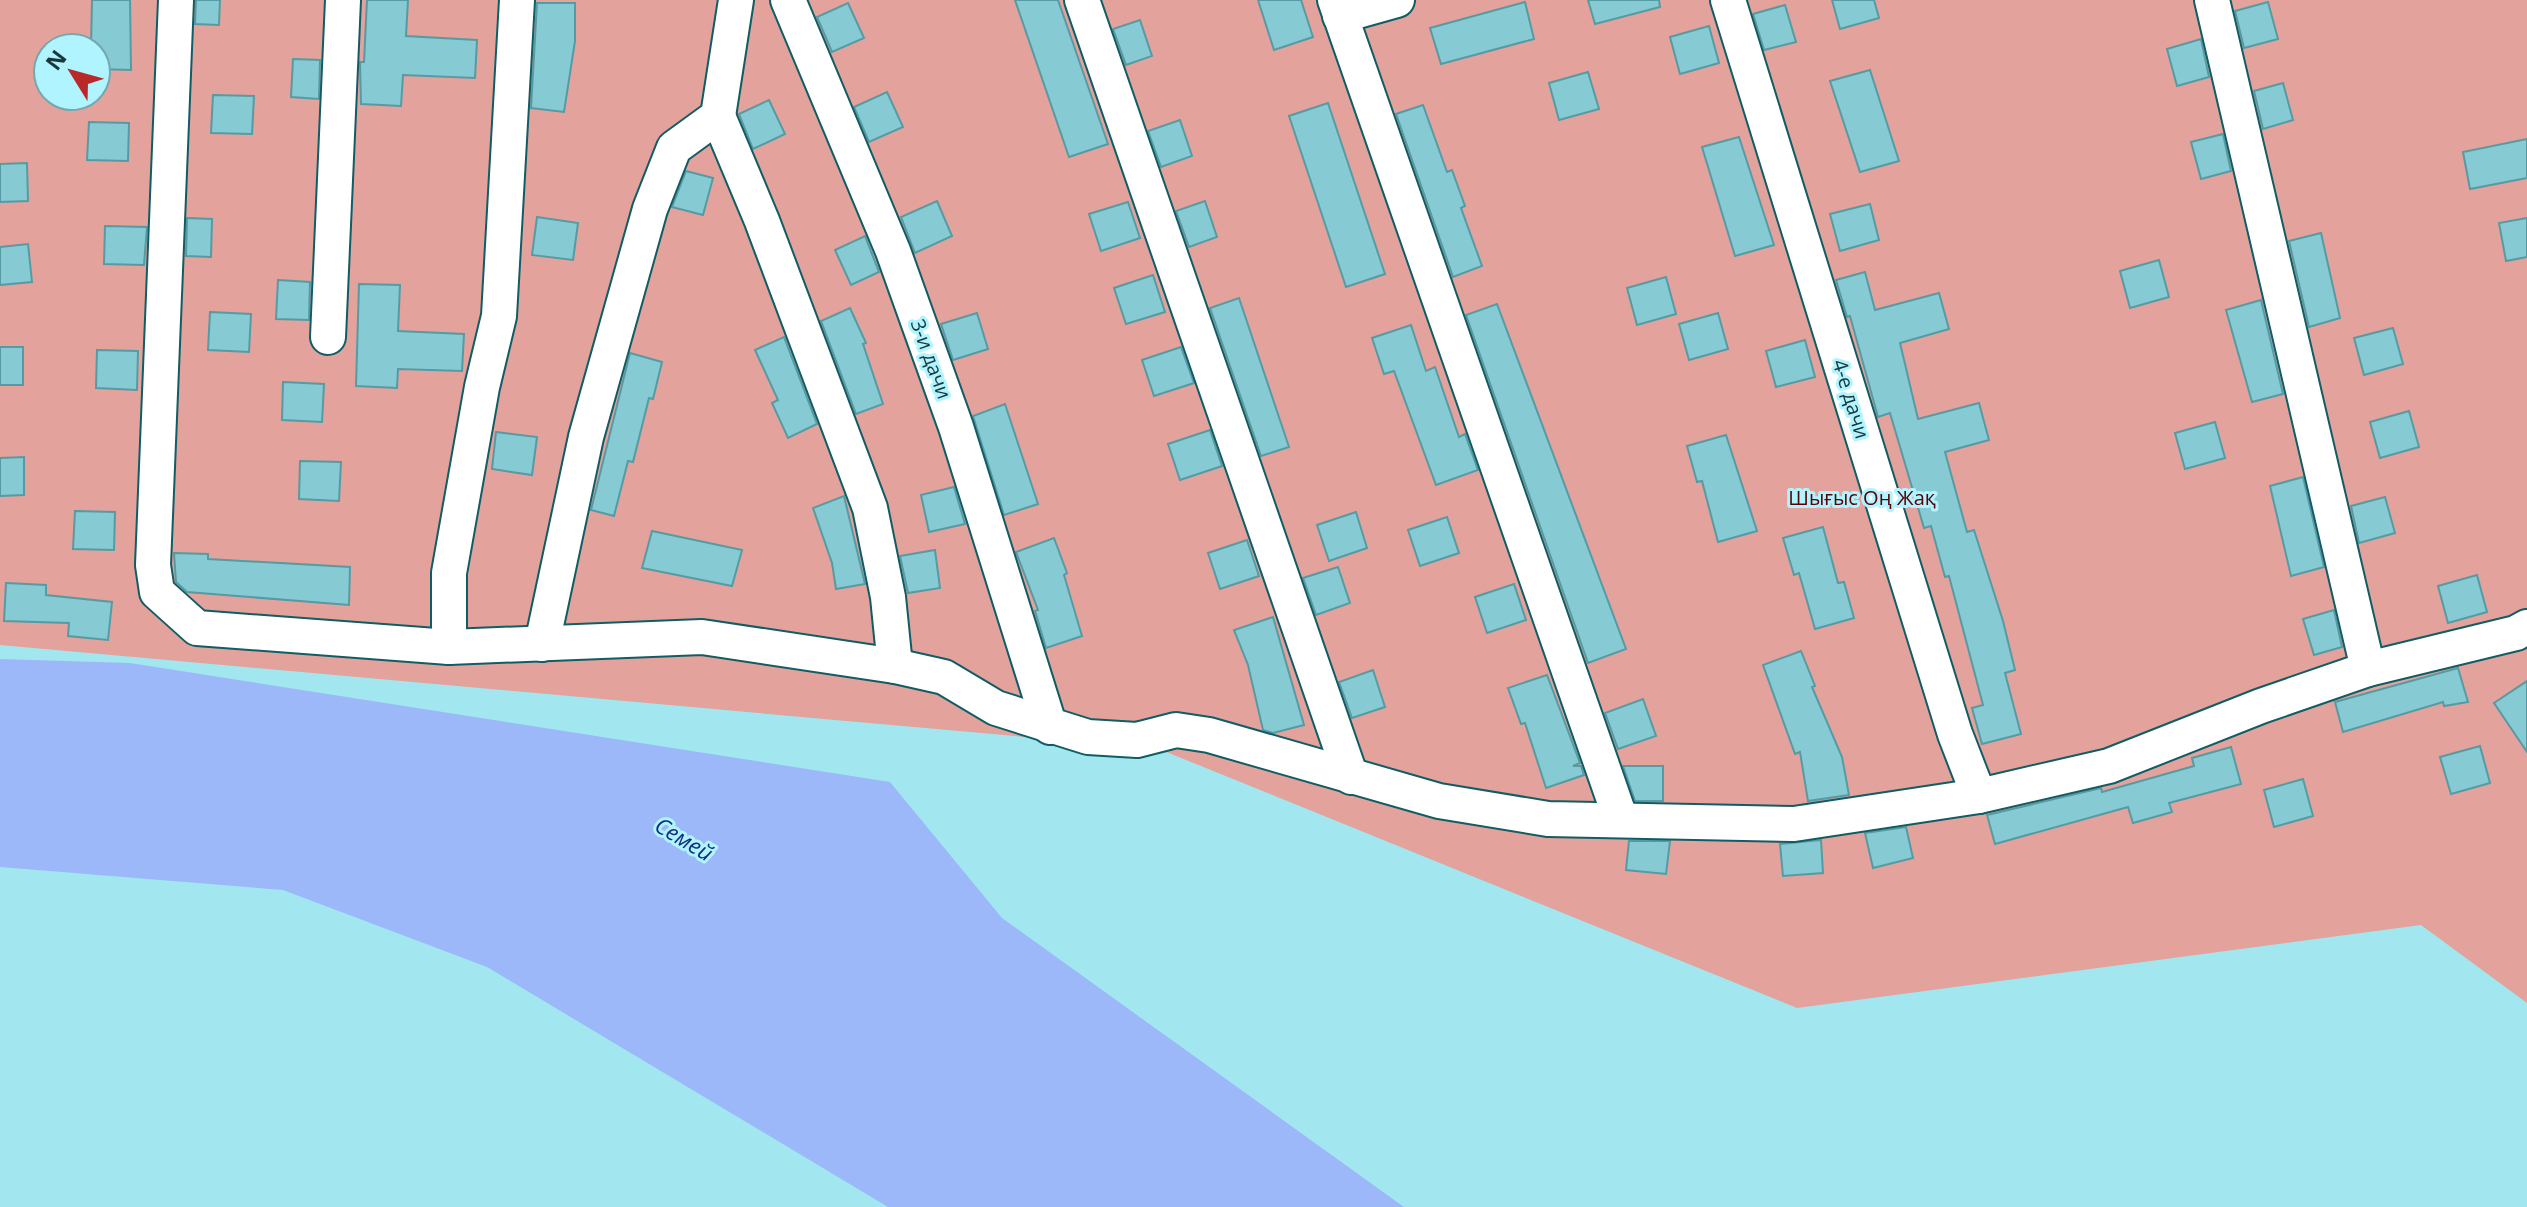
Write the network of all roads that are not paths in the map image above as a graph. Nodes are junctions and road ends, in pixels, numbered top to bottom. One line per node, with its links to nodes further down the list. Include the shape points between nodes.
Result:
1 (176, 0): 15 (lane, via 153,565 157,592 197,628)
2 (343, 0): 12 (lane)
3 (517, 0): 15 (lane, via 499,316 449,573)
4 (736, 0): 11 (lane)
5 (788, 0): 18 (lane, 3-и дачи, via 909,295)
6 (1082, 0): 19 (lane)
7 (1397, 0): 10 (lane)
8 (1728, 0): 20 (lane, 4-е дачи, via 1955,734)
9 (2212, 0): 17 (lane)
10 (1337, 8): 21 (lane)
11 (718, 116): 14 (lane, via 674,148 650,209 586,437); 16 (lane, via 870,508)
12 (328, 337)
13 (2527, 627): 17 (lane)
14 (542, 644): 15 (lane); 16 (lane, via 702,637)
15 (449, 647)
16 (895, 666): 18 (lane, via 944,677 996,708)
17 (2368, 669): 20 (lane, via 2109,766)
18 (1050, 727): 19 (lane, via 1088,737 1137,740 1176,730 1209,735)
19 (1351, 777): 21 (lane, via 1439,801 1532,817)
20 (1979, 796): 21 (lane, via 1794,824)
21 (1621, 820)

